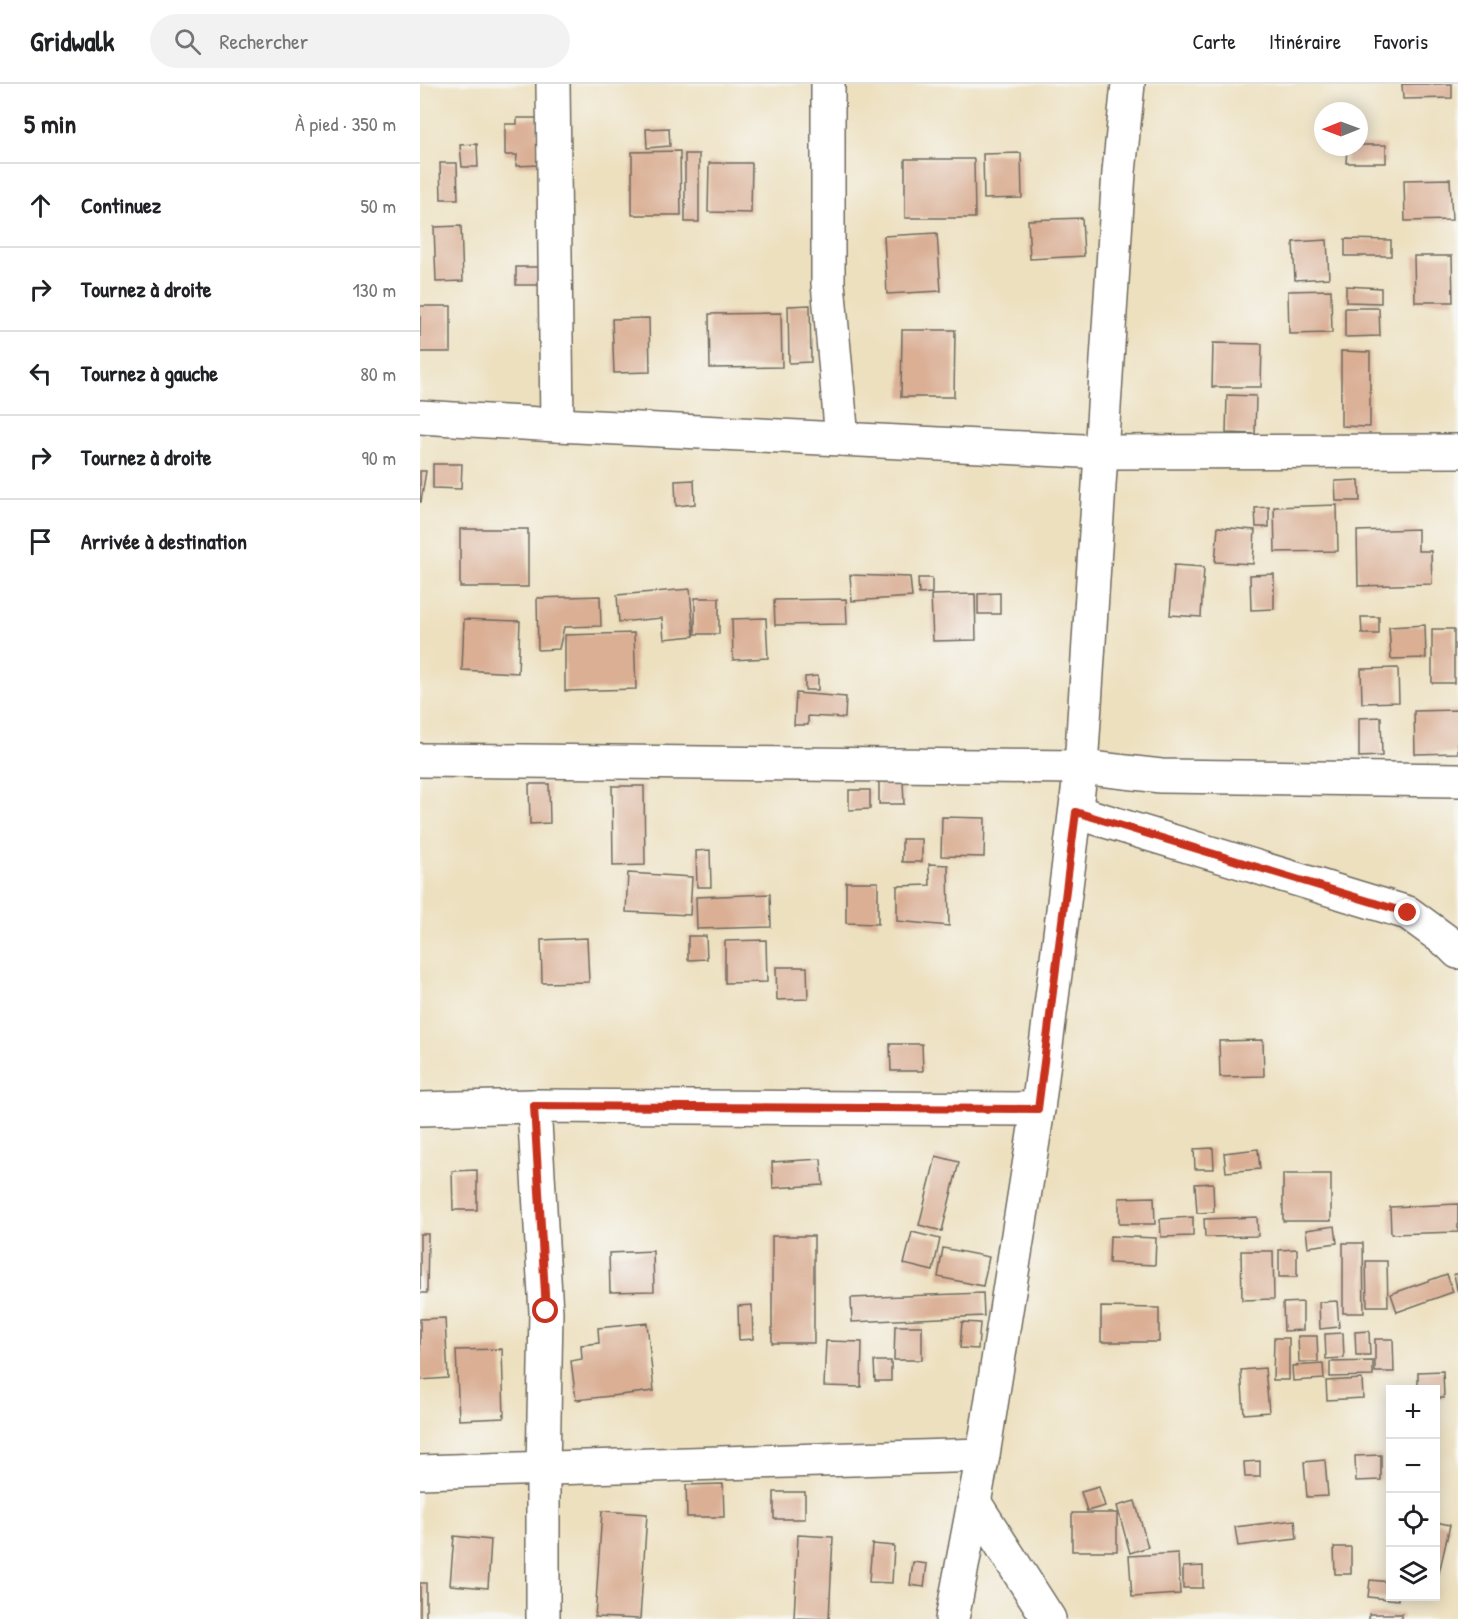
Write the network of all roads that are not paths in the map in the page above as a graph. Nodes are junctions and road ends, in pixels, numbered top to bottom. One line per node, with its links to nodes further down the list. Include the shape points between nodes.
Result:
1 (553, 84): 5 (street)
2 (828, 84): 6 (street, via 828,283)
3 (1128, 84): 8 (street)
4 (420, 417): 5 (street)
5 (557, 425): 6 (street)
6 (842, 439): 8 (street)
7 (1458, 451): 8 (street)
8 (1102, 452): 10 (street)
9 (420, 760): 10 (street)
10 (1081, 767): 11 (street, via 1161,776); 12 (street)
11 (1458, 780)
12 (1076, 812): 13 (street, via 1408,913); 16 (street)
13 (1458, 952)
14 (534, 1106): 15 (street); 16 (street); 18 (street, via 546,1311)
15 (420, 1109)
16 (1038, 1109): 17 (street)
17 (983, 1455): 18 (street); 20 (street)
18 (543, 1470): 19 (street); 21 (street)
19 (420, 1472)
20 (974, 1502): 22 (street); 23 (street)
21 (543, 1619)
22 (952, 1619)
23 (1049, 1619)

